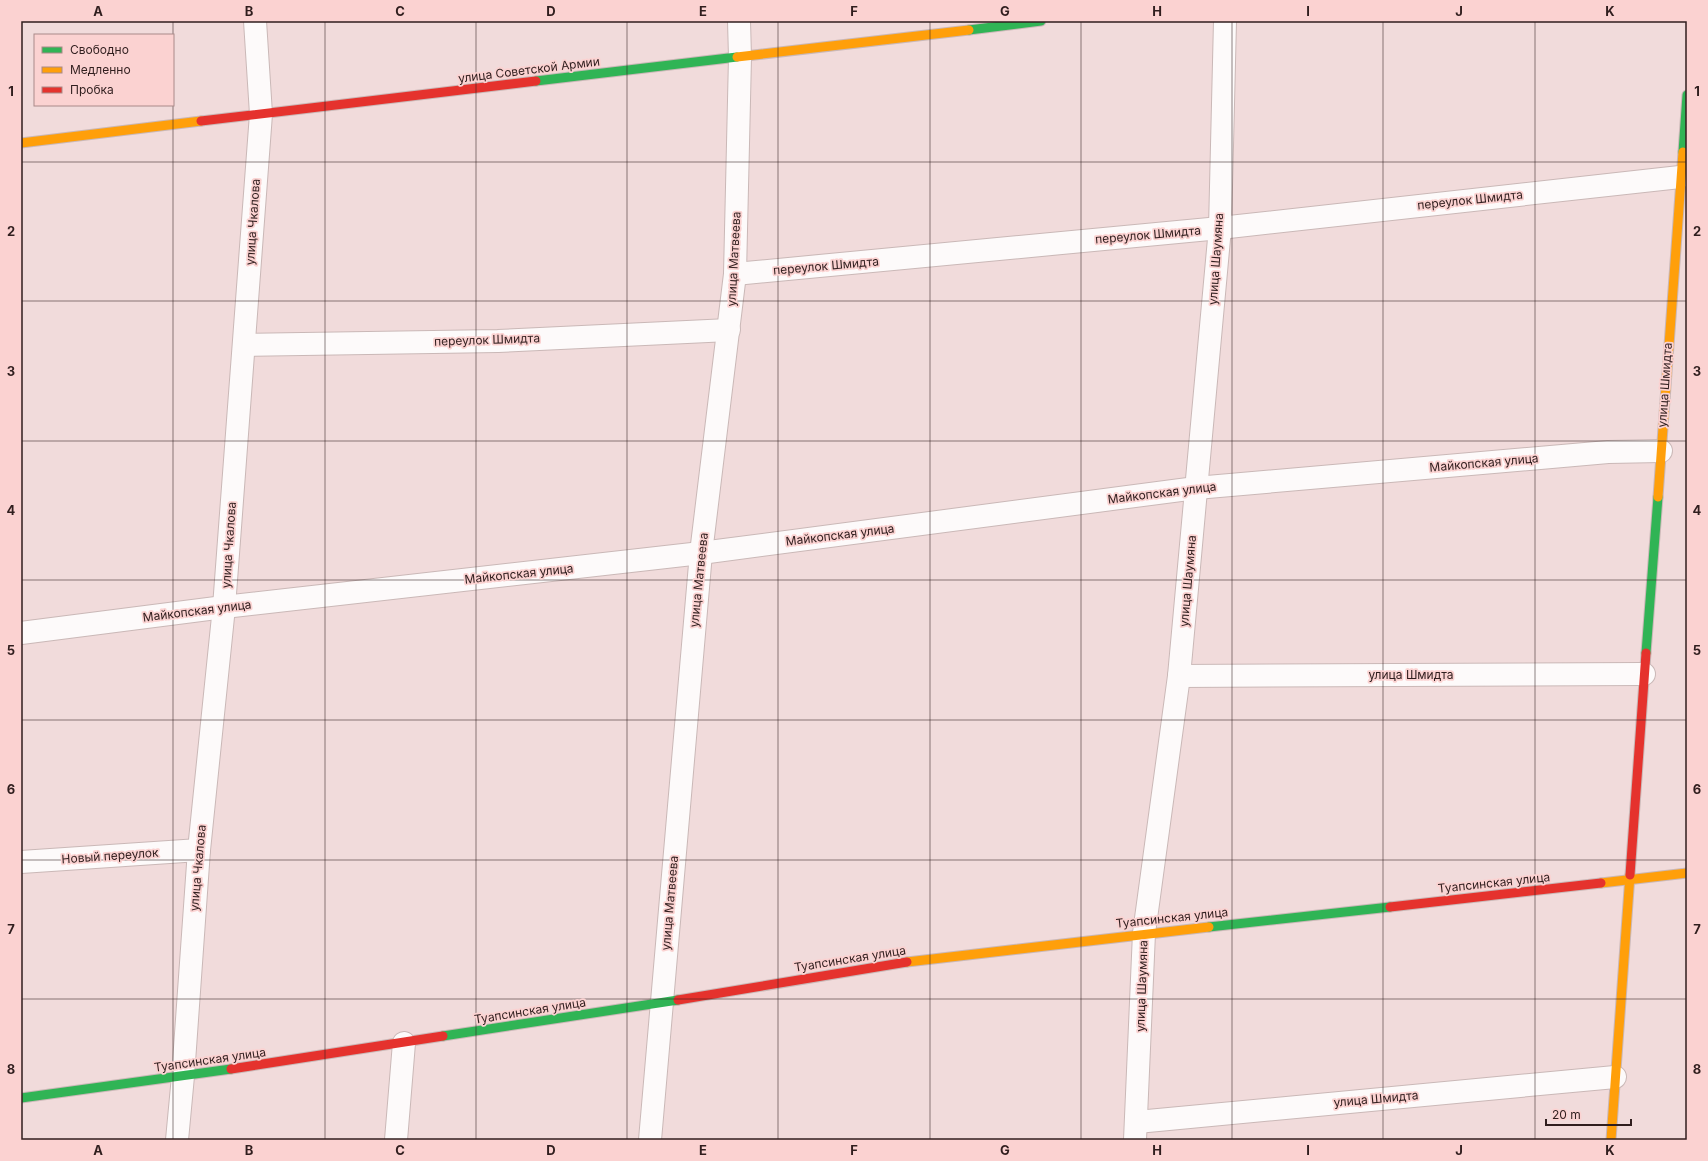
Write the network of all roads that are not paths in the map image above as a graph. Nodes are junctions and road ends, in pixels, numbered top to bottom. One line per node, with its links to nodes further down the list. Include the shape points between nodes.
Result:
1 (255, 21): 7 (street, улица Чкалова)
2 (739, 21): 5 (street, улица Матвеева)
3 (1041, 21): 5 (street, улица Советской Армии)
4 (1225, 21): 10 (street, улица Шаумяна)
5 (740, 57): 7 (street, улица Советской Армии); 11 (street, улица Матвеева)
6 (1687, 95): 9 (street, улица Шмидта)
7 (261, 114): 8 (street, улица Советской Армии); 13 (street, улица Чкалова)
8 (21, 143)
9 (1680, 177): 10 (street, переулок Шмидта); 14 (street, улица Шмидта)
10 (1220, 228): 11 (street, переулок Шмидта); 15 (street, улица Шаумяна)
11 (735, 274): 12 (street, улица Матвеева)
12 (729, 330): 13 (street, переулок Шмидта, via 498,341); 16 (street, улица Матвеева)
13 (244, 345): 17 (street, улица Чкалова)
14 (1661, 451): 15 (street, Майкопская улица, via 1608,452); 19 (street, улица Шмидта)
15 (1196, 488): 16 (street, Майкопская улица); 20 (street, улица Шаумяна)
16 (701, 553): 17 (street, Майкопская улица); 26 (street, улица Матвеева)
17 (224, 608): 18 (street, Майкопская улица); 21 (street, улица Чкалова)
18 (21, 633)
19 (1644, 674): 20 (street, улица Шмидта); 24 (street, улица Шмидта)
20 (1179, 676): 25 (street, улица Шаумяна)
21 (199, 850): 22 (street, Новый переулок); 28 (street, улица Чкалова)
22 (21, 862)
23 (1687, 873): 24 (street, Туапсинская улица)
24 (1630, 880): 25 (street, Туапсинская улица); 29 (street, улица Шмидта)
25 (1144, 933): 26 (street, Туапсинская улица, via 934,958); 31 (street, улица Шаумяна)
26 (661, 1003): 27 (street, Туапсинская улица); 34 (street, улица Матвеева)
27 (404, 1042): 28 (street, Туапсинская улица); 33 (street)
28 (183, 1076): 30 (street, Туапсинская улица); 32 (street, улица Чкалова)
29 (1615, 1077): 31 (street, улица Шмидта); 35 (street, улица Шмидта)
30 (21, 1098)
31 (1136, 1131)
32 (177, 1140)
33 (396, 1140)
34 (650, 1140)
35 (1611, 1140)

